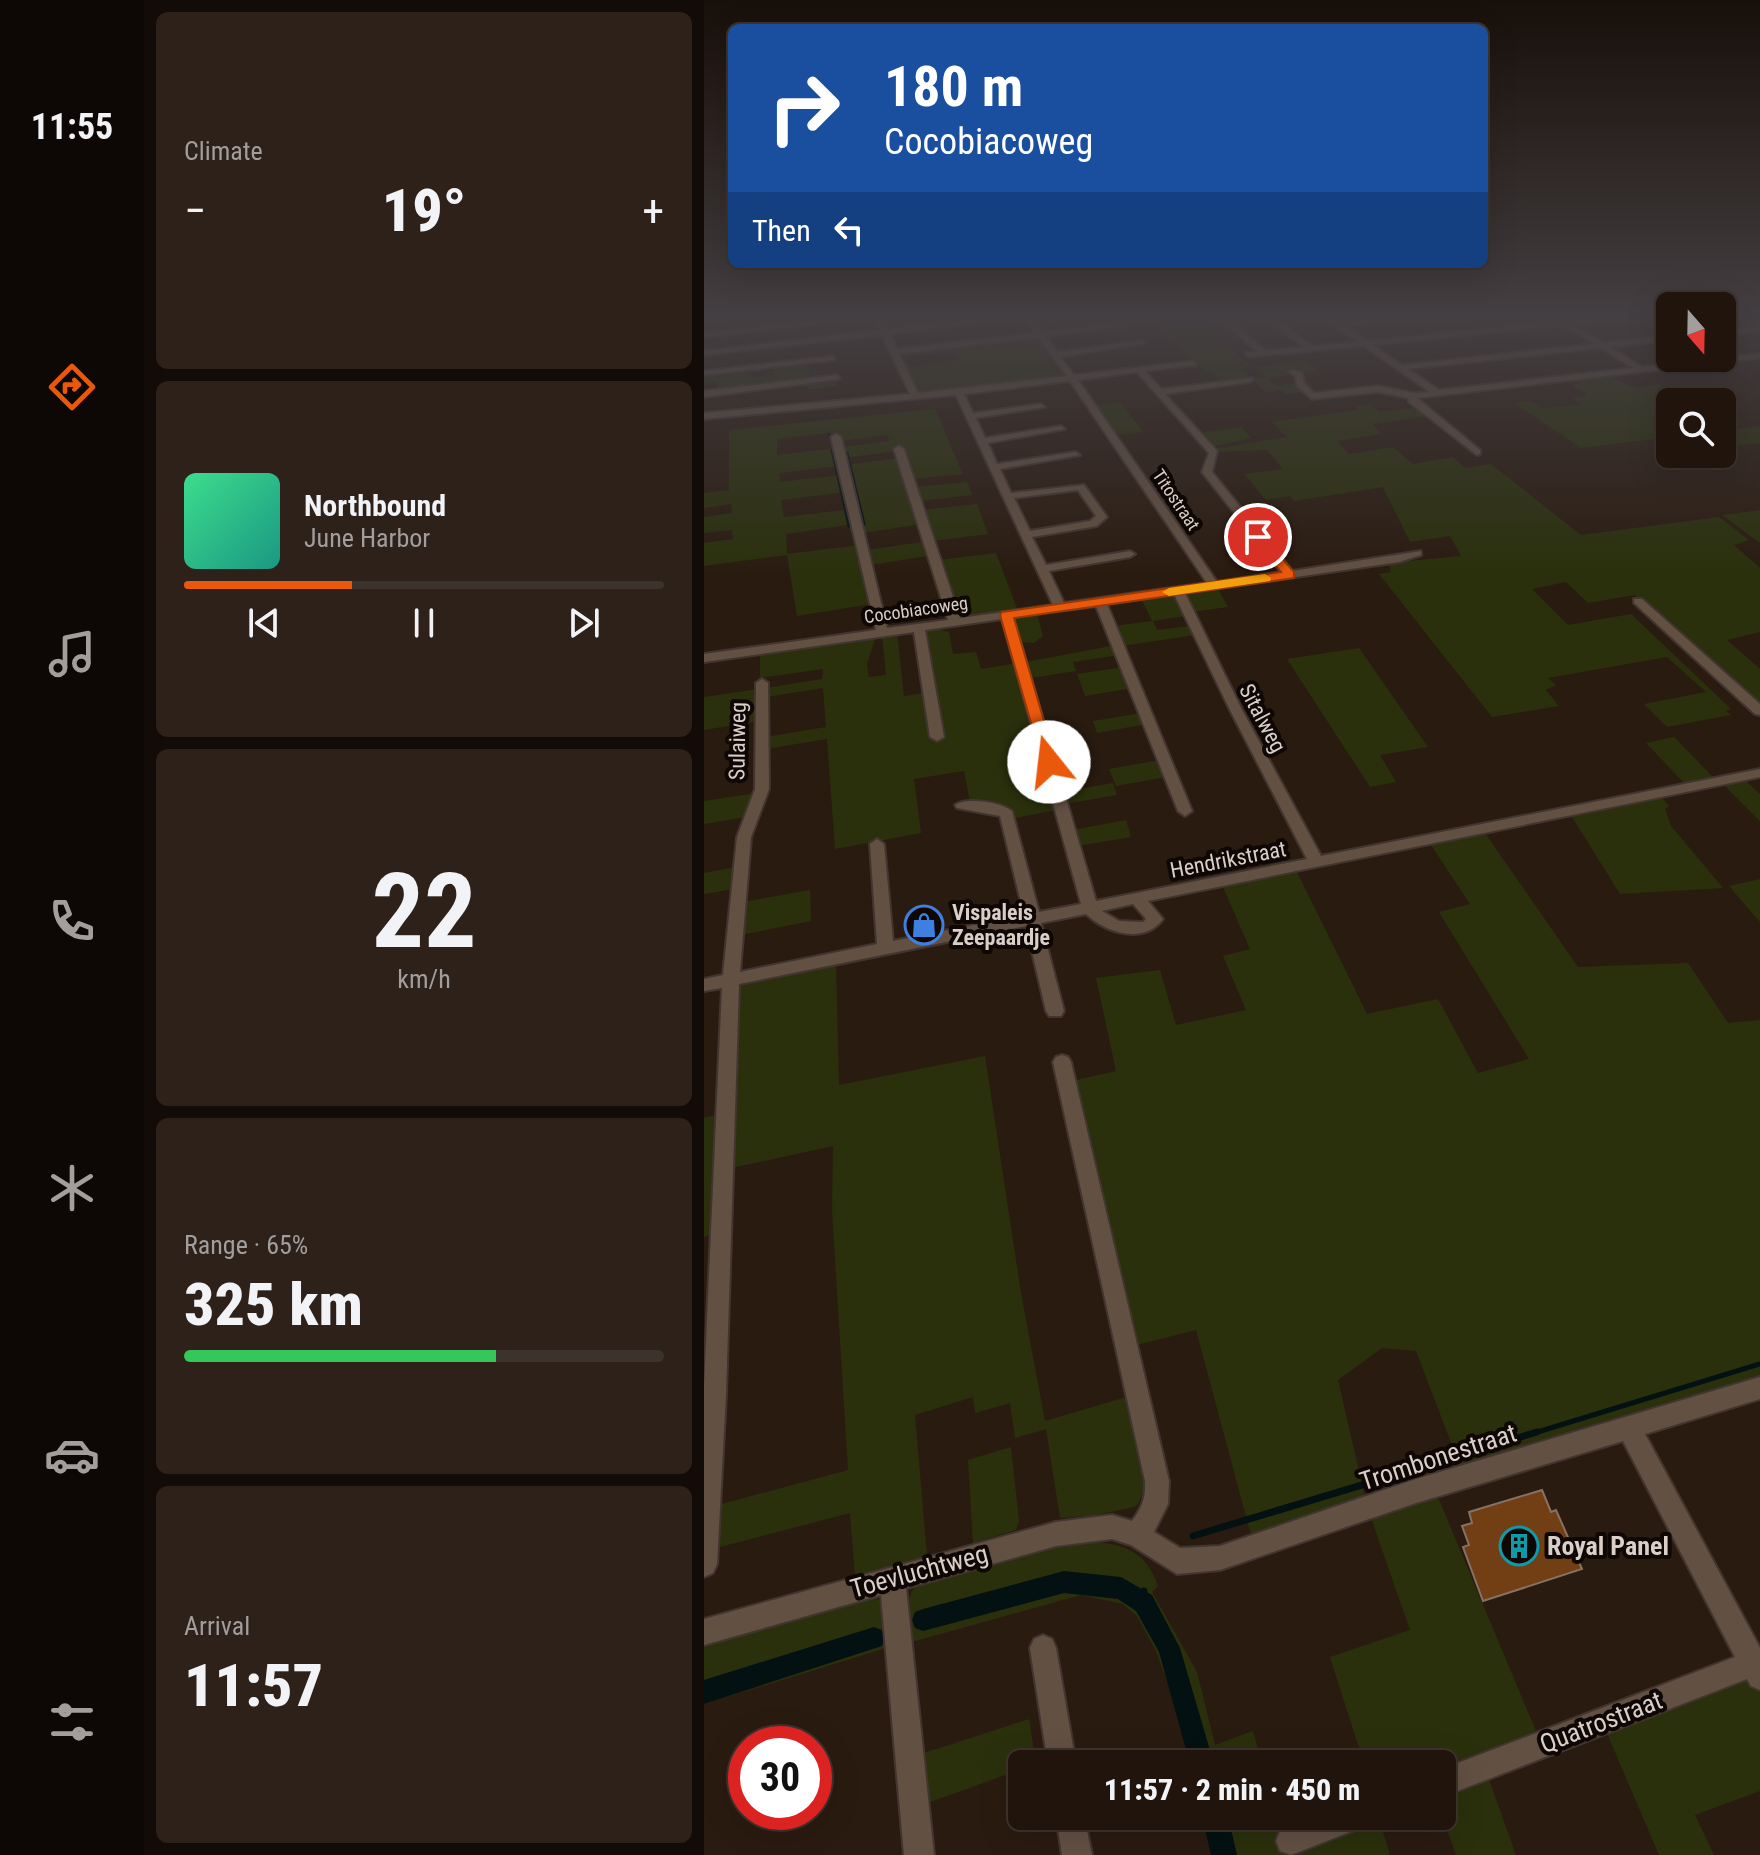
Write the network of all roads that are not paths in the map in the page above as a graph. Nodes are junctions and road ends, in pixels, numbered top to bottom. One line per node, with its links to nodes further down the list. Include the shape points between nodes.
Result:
1 (842, 404): 2 (street); 8 (street)
2 (846, 404)
3 (965, 404): 9 (street)
4 (1090, 404): 23 (street, Titostraat)
5 (1169, 404): 22 (street, via 1214,453 1207,472)
6 (1416, 404): 14 (street)
7 (1041, 407): 9 (street)
8 (704, 416)
9 (971, 416): 12 (street)
10 (1061, 429): 12 (street)
11 (836, 437): 31 (street)
12 (983, 441): 16 (street)
13 (899, 449): 29 (street)
14 (1477, 452)
15 (1075, 455): 16 (street)
16 (996, 467): 17 (street)
17 (1009, 496): 18 (street); 18 (street, via 1081,487 1102,517 1093,524)
18 (1027, 535): 21 (street)
19 (1417, 553): 22 (street, Cocobiacoweg)
20 (1130, 554): 21 (street)
21 (1044, 569): 27 (street)
22 (1289, 575): 23 (street, Cocobiacoweg)
23 (1214, 585): 24 (street, Cocobiacoweg)
24 (1178, 591): 25 (street, Cocobiacoweg); 40 (street, Sitalweg)
25 (1100, 601): 27 (street, Cocobiacoweg); 38 (street)
26 (1638, 601): 34 (street)
27 (1060, 607): 28 (street, Cocobiacoweg)
28 (1007, 615): 29 (street, Cocobiacoweg); 42 (street)
29 (955, 622): 30 (street, Cocobiacoweg)
30 (919, 628): 31 (street, Cocobiacoweg); 35 (street)
31 (882, 632): 32 (street, Cocobiacoweg)
32 (704, 658)
33 (762, 683): 45 (street, Sulaiweg, via 762,789 744,837)
34 (1760, 711)
35 (937, 737)
36 (1760, 773): 40 (street, Hendrikstraat)
37 (962, 805): 43 (street, via 1006,812)
38 (1185, 811)
39 (877, 844): 44 (street)
40 (1317, 863): 41 (street, Hendrikstraat)
41 (1137, 899): 42 (street, Hendrikstraat); 42 (street, via 1155,919 1147,927 1112,925)
42 (1090, 909): 43 (street, Hendrikstraat)
43 (1034, 921): 44 (street, Hendrikstraat); 47 (street)
44 (886, 949): 45 (street, Hendrikstraat)
45 (732, 979): 46 (street, Hendrikstraat); 52 (street, Sulaiweg)
46 (704, 985)
47 (1055, 1011)
48 (1062, 1062): 51 (street, via 1157,1481 1154,1513)
49 (1760, 1388): 50 (street, Trombonestraat)
50 (1629, 1428): 51 (street, Trombonestraat, via 1416,1491 1220,1558 1177,1561); 56 (street)
51 (1137, 1535): 53 (street, Toevluchtweg, via 1112,1527 1056,1534)
52 (704, 1564)
53 (892, 1578): 54 (street, Toevluchtweg); 62 (street)
54 (704, 1632)
55 (1043, 1648): 57 (street)
56 (1758, 1667): 58 (street, Quatrostraat)
57 (1060, 1750)
58 (1456, 1778)
59 (1073, 1830): 63 (street)
60 (1319, 1830): 61 (street)
61 (1290, 1841)
62 (919, 1855)
63 (1077, 1855)

